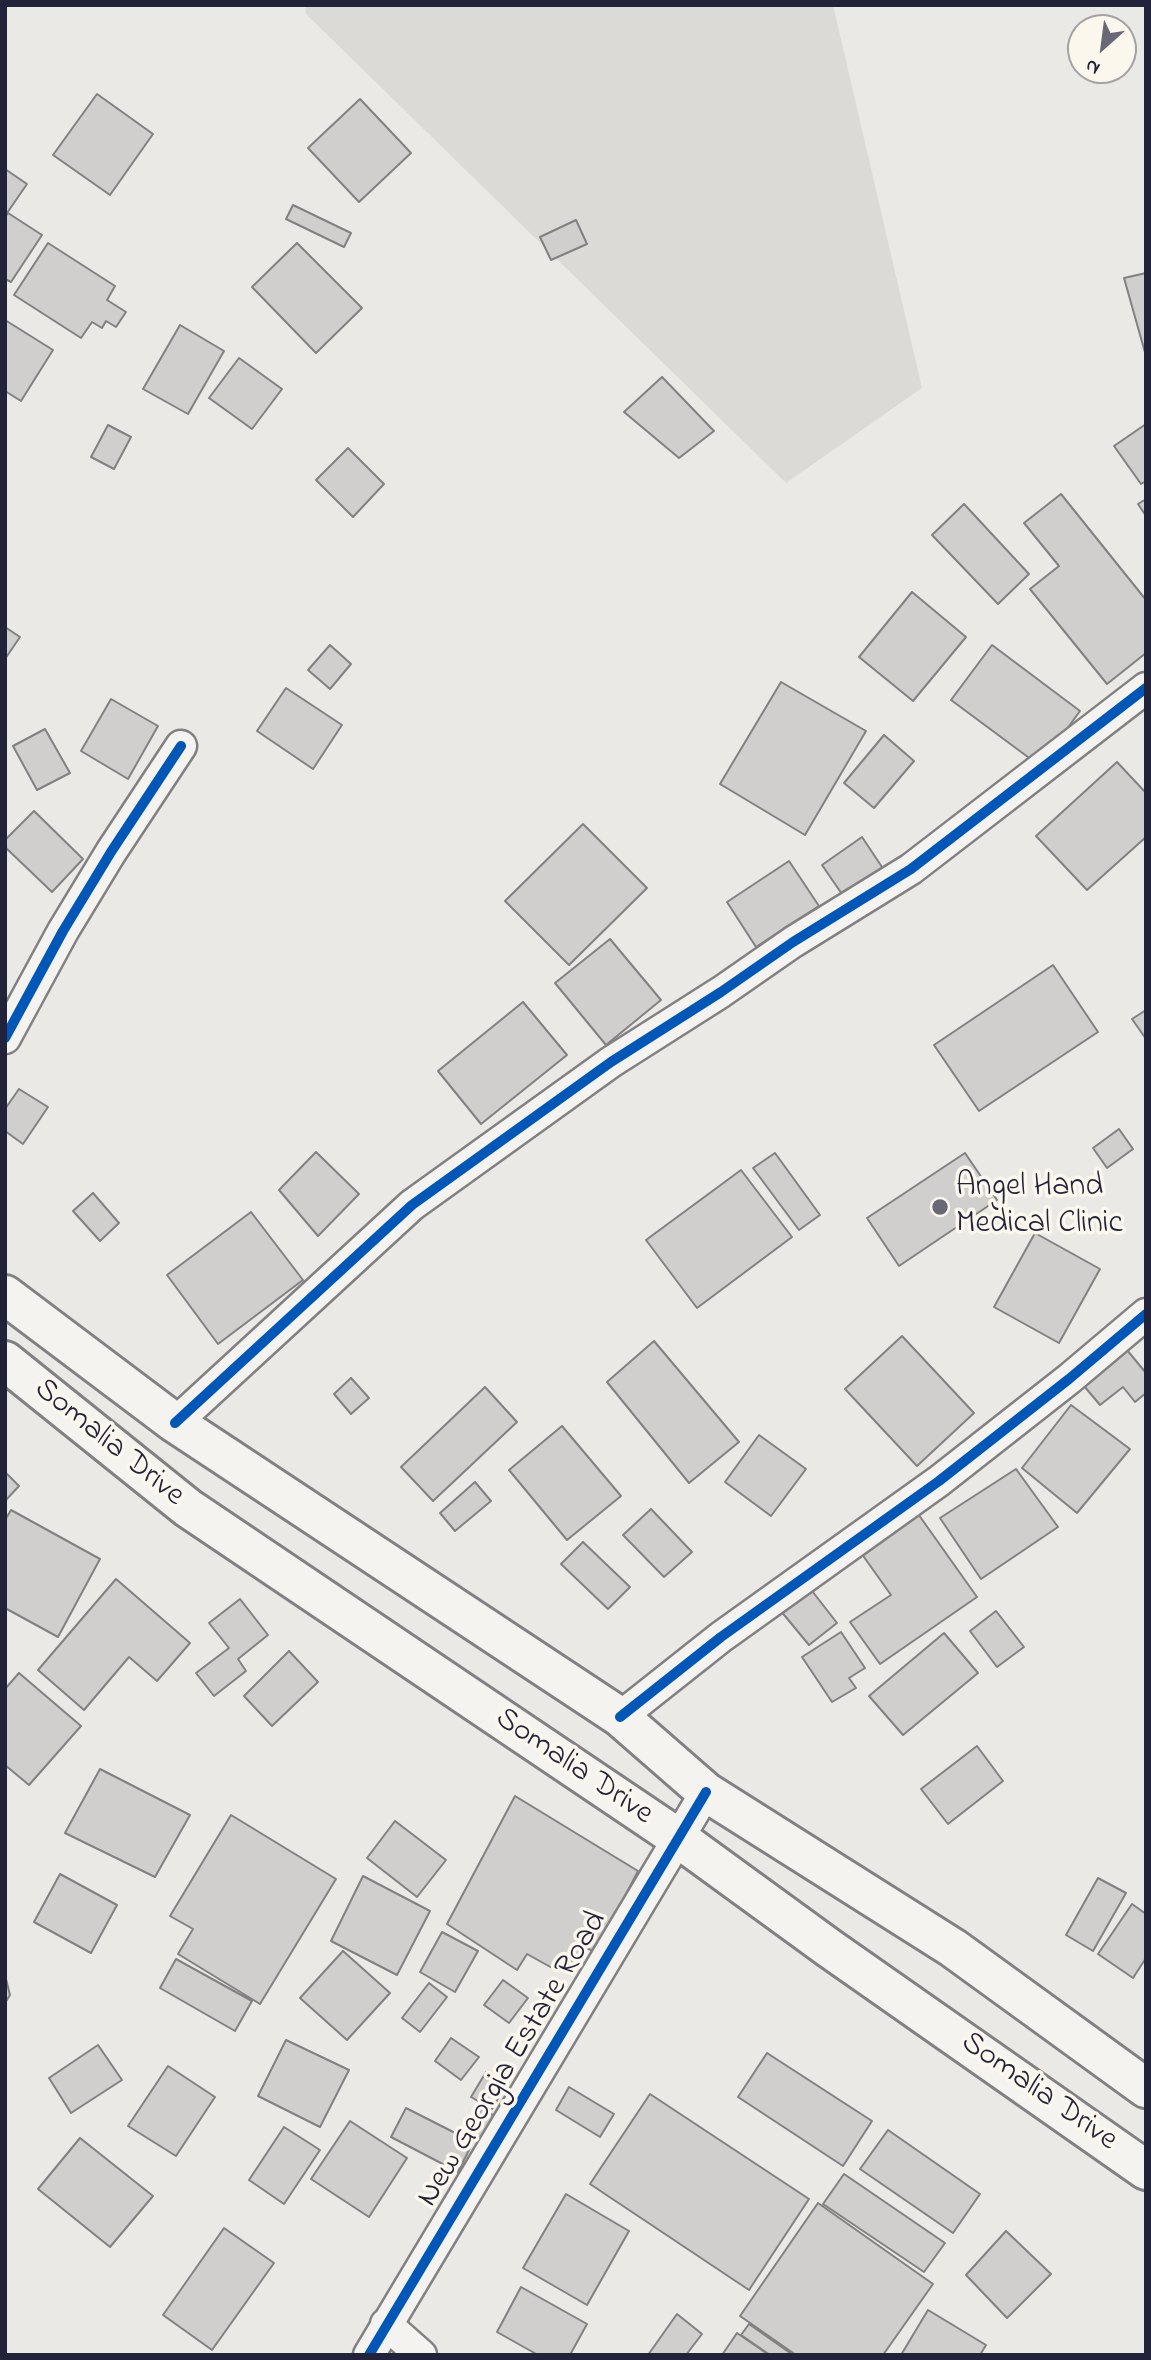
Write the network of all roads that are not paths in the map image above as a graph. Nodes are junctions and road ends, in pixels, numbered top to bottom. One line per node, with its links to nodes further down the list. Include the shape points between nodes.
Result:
1 (1146, 688): 7 (street, via 911,869 611,1062 412,1205)
2 (181, 746): 3 (street, via 63,931)
3 (5, 1038)
4 (5, 1295): 7 (main road, Somalia Drive)
5 (1146, 1314): 8 (street, via 939,1482 721,1637)
6 (5, 1361): 10 (main road, Somalia Drive, via 188,1508)
7 (175, 1423): 8 (main road, Somalia Drive)
8 (620, 1717): 9 (main road, Somalia Drive)
9 (706, 1792): 10 (street, New Georgia Estate Road); 11 (main road, Somalia Drive, via 953,1948)
10 (678, 1838): 12 (main road, Somalia Drive); 13 (street, New Georgia Estate Road)
11 (1146, 2088)
12 (1146, 2170)
13 (386, 2324): 14 (street, New Georgia Estate Road); 15 (street)
14 (369, 2355)
15 (421, 2355)

